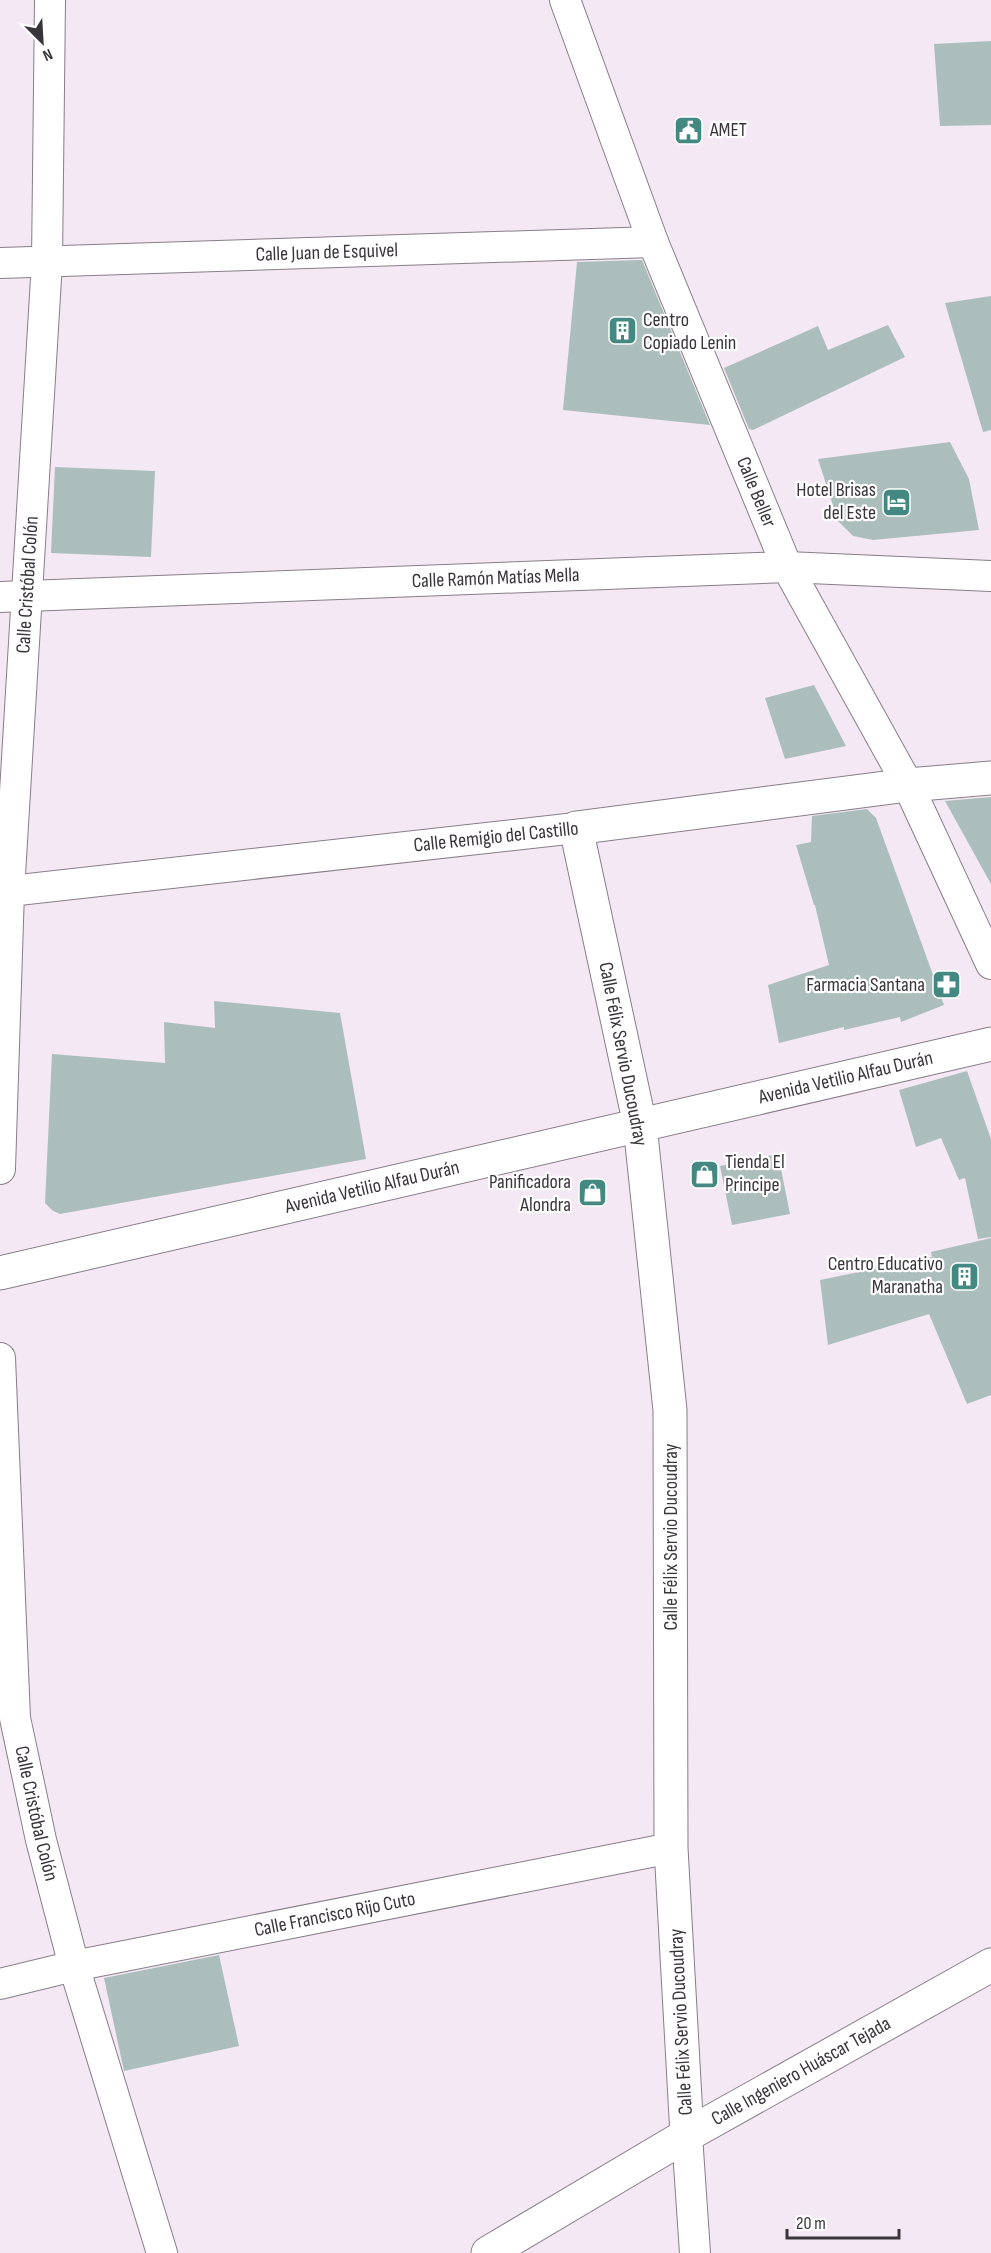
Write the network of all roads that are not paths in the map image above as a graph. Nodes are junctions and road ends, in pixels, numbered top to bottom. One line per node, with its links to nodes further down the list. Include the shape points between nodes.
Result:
1 (50, 0): 4 (street, Calle Cristóbal Colón)
2 (565, 0): 3 (street, Calle Beller)
3 (653, 242): 4 (street, Calle Juan de Esquivel); 6 (street, Calle Beller)
4 (47, 262): 5 (street, Calle Juan de Esquivel); 8 (street, Calle Cristóbal Colón)
5 (0, 263)
6 (787, 567): 7 (street, Calle Ramón Matías Mella); 8 (street, Calle Ramón Matías Mella); 10 (street, Calle Beller)
7 (991, 576)
8 (14, 596): 12 (street, Calle Cristóbal Colón)
9 (991, 778): 10 (main road, Calle Remigio del Castillo)
10 (908, 785): 11 (main road, Calle Remigio del Castillo); 13 (street, Calle Beller)
11 (576, 828): 12 (street, Calle Remigio del Castillo); 15 (main road, Calle Félix Servio Ducoudray)
12 (4, 891): 16 (street, Calle Cristóbal Colón)
13 (991, 964)
14 (991, 1044): 15 (main road, Avenida Vetilio Alfau Durán)
15 (640, 1125): 17 (main road, Avenida Vetilio Alfau Durán); 19 (main road, Calle Félix Servio Ducoudray, via 670,1410)
16 (0, 1168)
17 (0, 1273)
18 (0, 1358): 21 (street, Calle Cristóbal Colón, via 15,1718)
19 (671, 1848): 21 (street, Calle Francisco Rijo Cuto); 23 (main road, Calle Félix Servio Ducoudray)
20 (991, 1965): 23 (main road, Calle Ingeniero Huáscar Tejada)
21 (74, 1966): 22 (street, Calle Francisco Rijo Cuto); 24 (street, Calle Cristóbal Colón)
22 (0, 1984)
23 (687, 2135): 25 (main road, Calle Ingeniero Huáscar Tejada); 26 (street, Calle Félix Servio Ducoudray)
24 (162, 2253)
25 (488, 2253)
26 (695, 2253)

